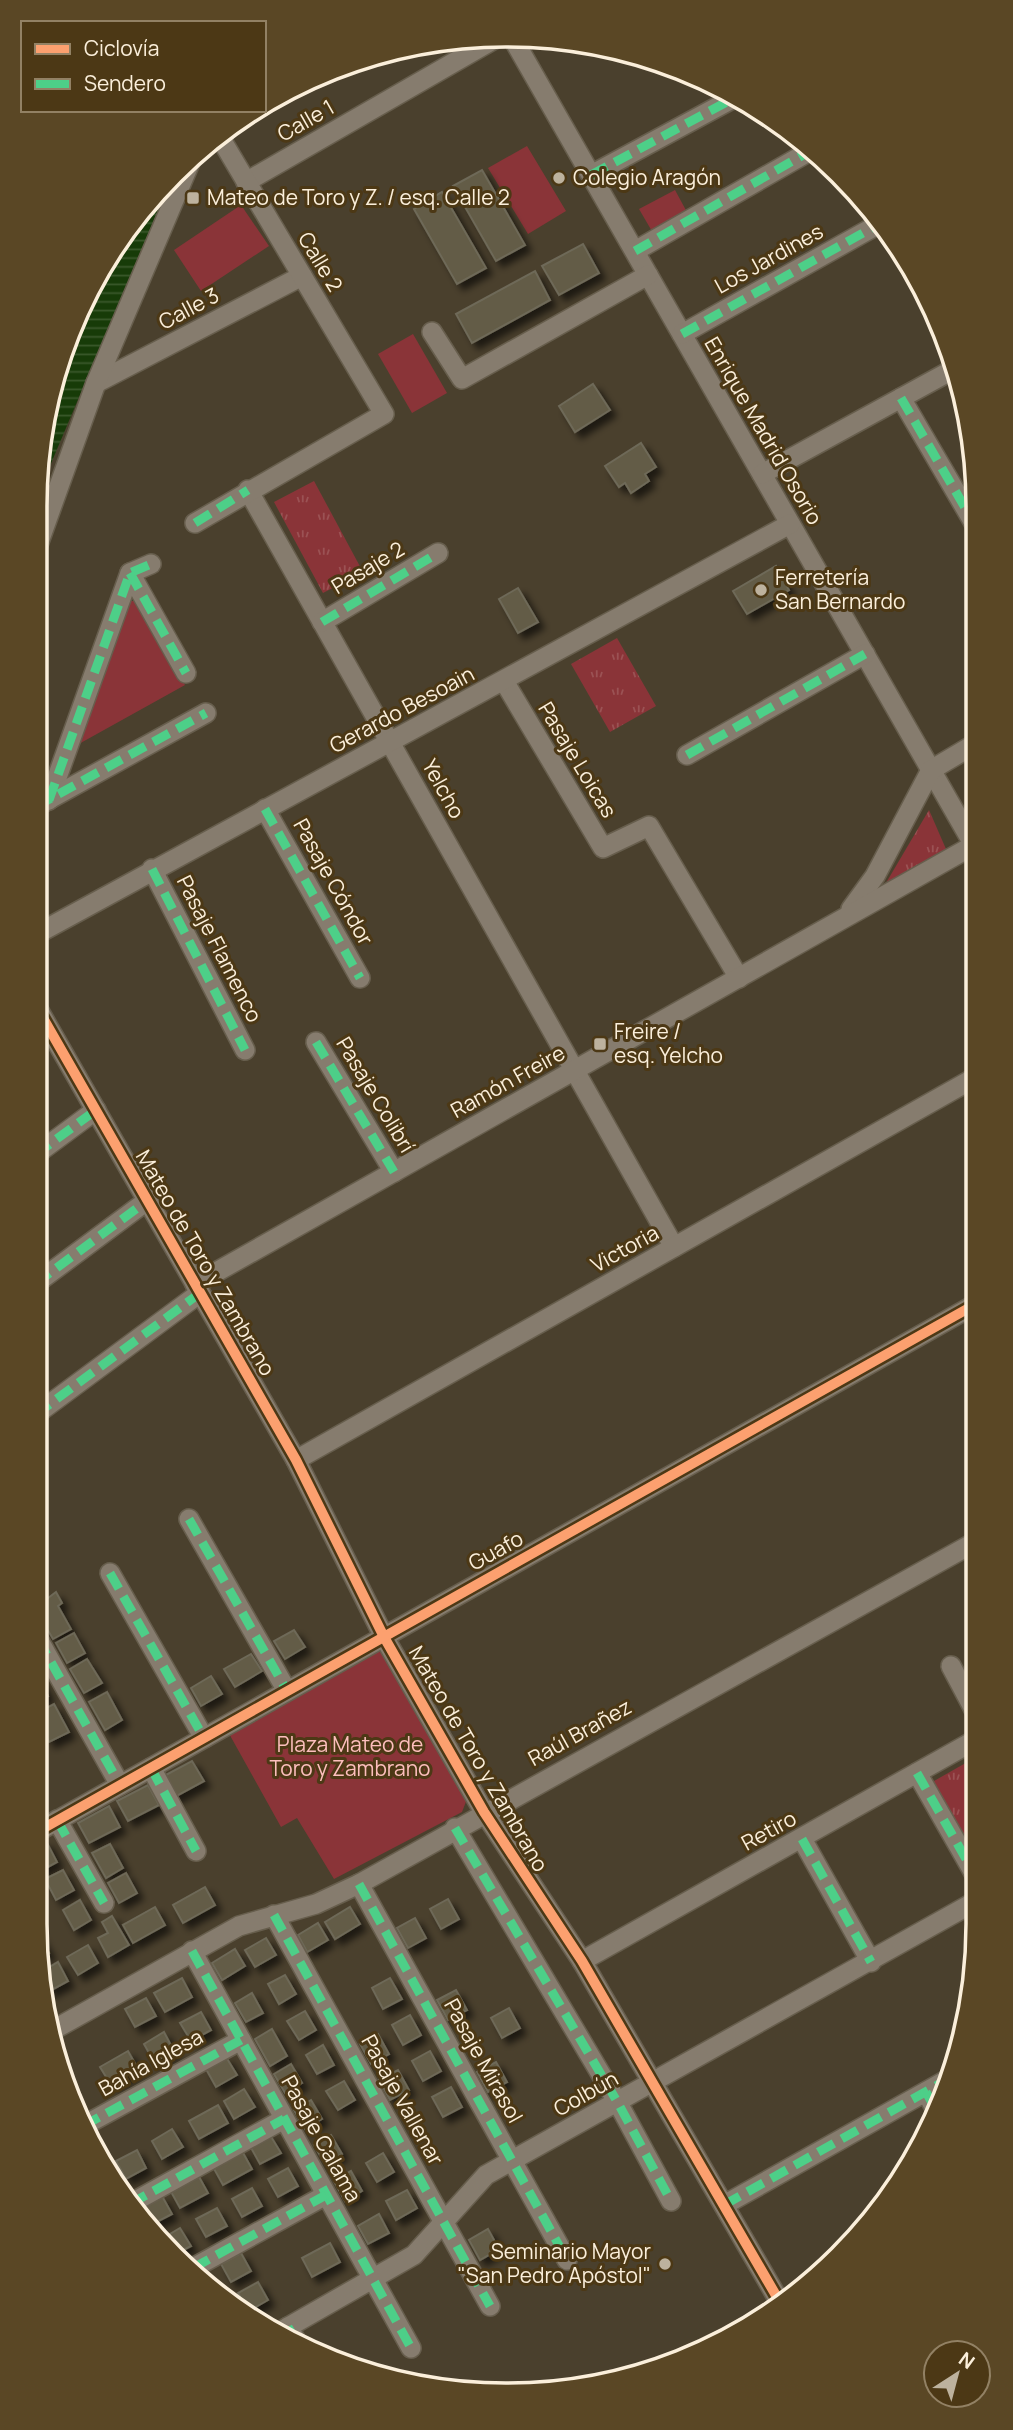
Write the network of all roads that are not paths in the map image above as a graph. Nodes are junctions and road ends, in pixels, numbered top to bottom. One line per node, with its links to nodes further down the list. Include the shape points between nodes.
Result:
1 (518, 47): 6 (street, Enrique Madrid Osorio)
2 (479, 48): 8 (street, Calle 1)
3 (724, 102): 6 (street)
4 (224, 144): 8 (street, Calle 2)
5 (802, 155): 10 (street)
6 (591, 174): 10 (street, Enrique Madrid Osorio)
7 (182, 182): 16 (street)
8 (246, 182): 11 (street, Calle 2)
9 (872, 228): 14 (street, Los Jardines)
10 (635, 251): 12 (street, Enrique Madrid Osorio)
11 (302, 275): 16 (street, Calle 3); 19 (street, Calle 2, via 384,414)
12 (648, 275): 13 (street, via 462,379); 14 (street, Enrique Madrid Osorio)
13 (432, 332)
14 (682, 334): 18 (street, Enrique Madrid Osorio)
15 (946, 374): 17 (street)
16 (96, 383): 21 (street)
17 (901, 398): 18 (street); 20 (street)
18 (762, 474): 23 (street, Enrique Madrid Osorio)
19 (248, 490): 22 (street); 27 (street, Yelcho)
20 (966, 509)
21 (47, 520)
22 (195, 523)
23 (790, 524): 28 (street, Enrique Madrid Osorio); 30 (street, Gerardo Besoain)
24 (438, 553): 27 (street, Pasaje 2)
25 (151, 564): 26 (street)
26 (130, 573): 29 (street); 36 (street)
27 (322, 622): 32 (street, Yelcho)
28 (864, 654): 34 (street); 35 (street, Enrique Madrid Osorio)
29 (186, 673)
30 (504, 681): 32 (street, Gerardo Besoain); 45 (street, Pasaje Loicas, via 603,848 649,826)
31 (206, 713): 37 (street)
32 (390, 743): 38 (street, Gerardo Besoain); 49 (street, Yelcho)
33 (966, 749): 35 (street)
34 (687, 755)
35 (930, 770): 39 (street, Enrique Madrid Osorio); 42 (street, Ramón Freire, via 875,876)
36 (47, 791)
37 (47, 801)
38 (265, 809): 41 (street, Gerardo Besoain); 44 (street, Pasaje Cóndor)
39 (966, 831)
40 (966, 851): 42 (street, Ramón Freire)
41 (152, 869): 43 (street, Gerardo Besoain); 48 (street, Pasaje Flamenco)
42 (843, 918): 45 (street, Ramón Freire)
43 (47, 928)
44 (360, 978)
45 (739, 978): 49 (street, Ramón Freire)
46 (47, 1030): 51 (street, Mateo de Toro y Zambrano)
47 (316, 1042): 53 (street, Pasaje Colibrí)
48 (246, 1050)
49 (576, 1070): 53 (street, Ramón Freire); 55 (street, Yelcho)
50 (966, 1083): 55 (street, Victoria)
51 (96, 1111): 52 (street); 54 (street, Mateo de Toro y Zambrano)
52 (47, 1146)
53 (394, 1172): 57 (street, Ramón Freire)
54 (148, 1200): 56 (street); 57 (street, Mateo de Toro y Zambrano)
55 (674, 1247): 60 (street, Victoria)
56 (47, 1275)
57 (198, 1288): 59 (street, Ramón Freire); 60 (street, Mateo de Toro y Zambrano)
58 (966, 1310): 64 (street, Guafo)
59 (47, 1406)
60 (296, 1460): 64 (street, Mateo de Toro y Zambrano)
61 (189, 1519): 67 (street)
62 (966, 1547): 74 (street, Raúl Brañez)
63 (110, 1573): 69 (street)
64 (384, 1637): 67 (street, Guafo); 74 (street, Mateo de Toro y Zambrano)
65 (47, 1655): 73 (street)
66 (951, 1666): 68 (street)
67 (287, 1691): 69 (street, Guafo)
68 (966, 1694)
69 (204, 1738): 71 (street, Guafo)
70 (966, 1746): 72 (street, Retiro)
71 (151, 1768): 73 (street, Guafo); 79 (street)
72 (917, 1773): 78 (street, Retiro); 80 (street)
73 (120, 1785): 75 (street, Guafo)
74 (484, 1812): 77 (street, Raúl Brañez); 86 (street, Mateo de Toro y Zambrano)
75 (57, 1820): 76 (street, Guafo); 82 (street)
76 (47, 1825)
77 (455, 1828): 81 (street, Raúl Brañez); 92 (street)
78 (802, 1839): 86 (street, Retiro); 87 (street)
79 (195, 1851)
80 (966, 1859)
81 (359, 1884): 84 (street, Raúl Brañez, via 316,1904); 95 (street, Pasaje Mirasol)
82 (104, 1903)
83 (966, 1907): 87 (street, Colbún)
84 (274, 1914): 85 (street, Raúl Brañez); 100 (street, Pasaje Vallenar)
85 (192, 1951): 88 (street, Raúl Brañez); 89 (street, Pasaje Calama)
86 (582, 1961): 90 (street, Mateo de Toro y Zambrano)
87 (871, 1962): 90 (street, Colbún)
88 (59, 2026)
89 (241, 2040): 93 (street, Pasaje Calama); 94 (street, Bahía Iglesa)
90 (654, 2083): 92 (street, Colbún); 99 (street, Mateo de Toro y Zambrano)
91 (930, 2100): 99 (street)
92 (618, 2103): 95 (street, Colbún); 98 (street)
93 (284, 2119): 96 (street, Pasaje Calama); 97 (street)
94 (92, 2121)
95 (512, 2161): 100 (street, Colbún, via 479,2181); 101 (street, Pasaje Mirasol)
96 (326, 2195): 102 (street); 103 (street, Pasaje Calama)
97 (139, 2199)
98 (671, 2202)
99 (724, 2205): 104 (street, Mateo de Toro y Zambrano)
100 (444, 2224): 103 (street, Colbún, via 414,2255); 105 (street, Pasaje Vallenar)
101 (567, 2260)
102 (199, 2265)
103 (373, 2279): 106 (street, Colbún); 107 (street, Pasaje Calama)
104 (776, 2295)
105 (490, 2306)
106 (288, 2327)
107 (411, 2348)

